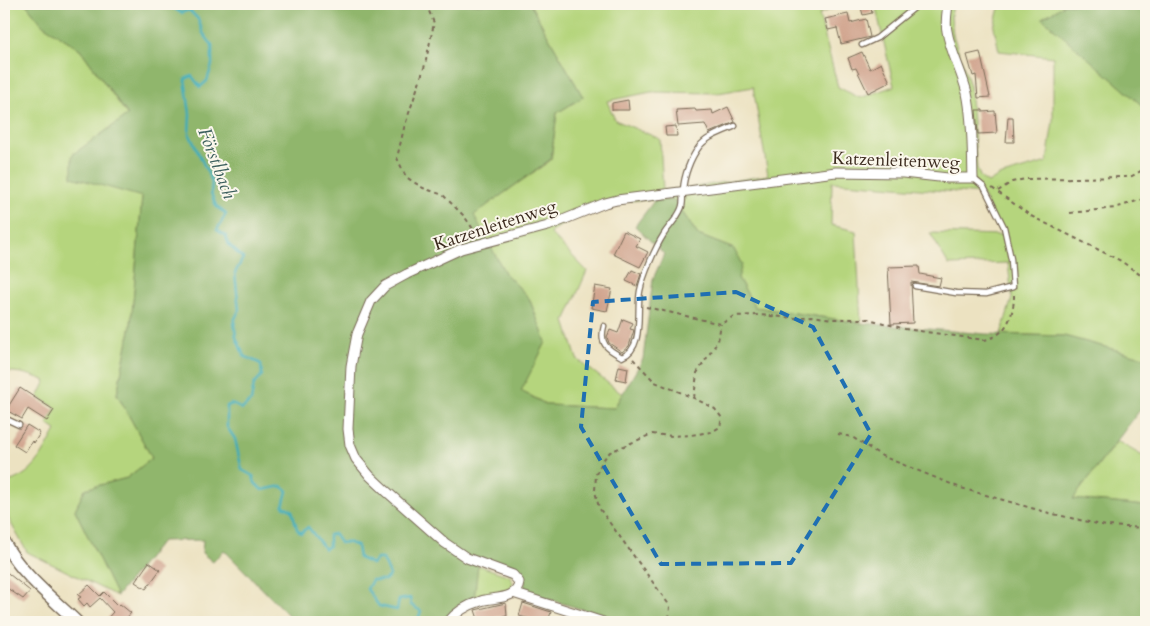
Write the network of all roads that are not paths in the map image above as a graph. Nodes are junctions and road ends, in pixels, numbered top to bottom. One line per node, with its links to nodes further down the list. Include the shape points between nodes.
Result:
1 (919, 4): 3 (lane, via 877,38)
2 (948, 4): 5 (street, via 947,31 967,95)
3 (862, 45)
4 (735, 126): 6 (lane, via 711,137 698,148 688,169)
5 (973, 178): 6 (street, Katzenleitenweg, via 836,172); 7 (lane, via 984,187 1004,227 1012,259 1013,287 986,294)
6 (683, 191): 8 (lane, via 677,218 664,234 642,280 635,346 622,357 610,350 603,342); 12 (street, Katzenleitenweg, via 605,203 548,226 454,252 385,286 371,301 363,317 351,366 349,438 352,452 370,476 446,543 467,558 516,577 519,584)
7 (915, 286)
8 (604, 326)
9 (4, 418): 10 (lane)
10 (19, 425)
11 (4, 542): 13 (street, via 30,576)
12 (513, 593): 14 (street, via 473,604); 15 (street)
13 (77, 622)
14 (448, 622)
15 (603, 622)

